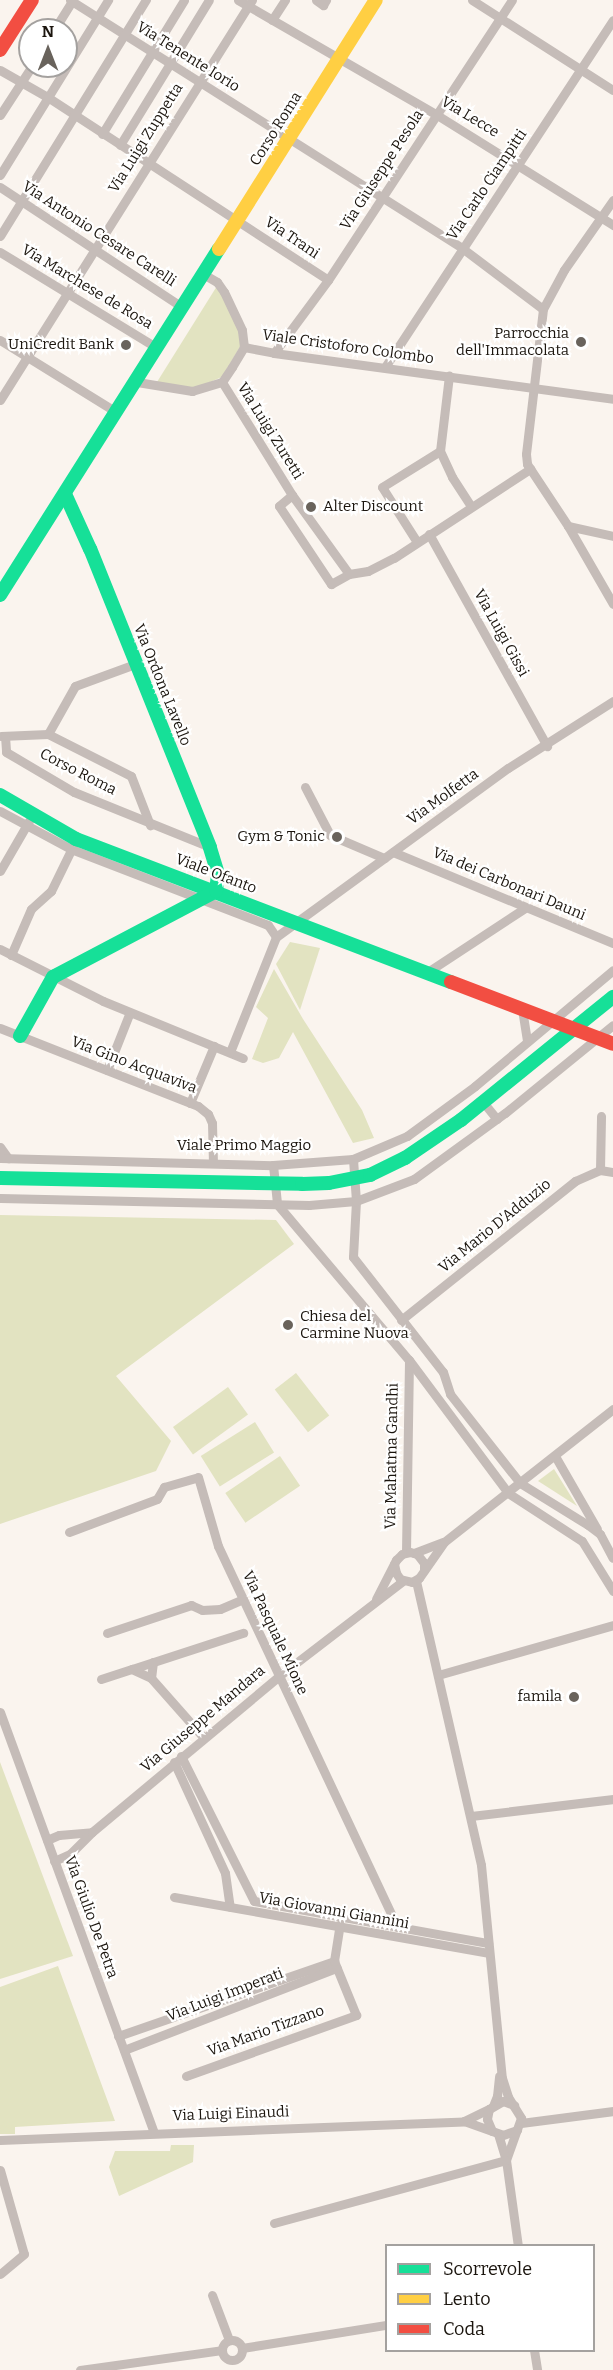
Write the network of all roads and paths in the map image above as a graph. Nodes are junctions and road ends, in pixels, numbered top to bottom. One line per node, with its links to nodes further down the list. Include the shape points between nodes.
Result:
1 (32, 0): 21 (street)
2 (108, 0): 17 (street)
3 (146, 0): 20 (street)
4 (183, 0): 22 (street)
5 (209, 0): 24 (street)
6 (238, 0): 14 (street, Via Lecce)
7 (285, 0): 18 (street)
8 (316, 0): 9 (street, via 323,5)
9 (326, 0)
10 (376, 0): 23 (street, Corso Roma)
11 (472, 0): 15 (street)
12 (512, 0): 15 (street, Via Giuseppe Pesola)
13 (72, 1): 16 (street); 17 (street, Via Tenente Iorio)
14 (250, 3): 18 (street, Via Lecce); 28 (street, Via Luigi Zuppetta)
15 (500, 17): 25 (street); 34 (street, Via Giuseppe Pesola)
16 (61, 18)
17 (97, 18): 20 (street, Via Tenente Iorio); 31 (street)
18 (272, 20): 23 (street, Via Lecce)
19 (613, 20): 25 (street, Via Carlo Ciampitti)
20 (124, 34): 22 (street, Via Tenente Iorio); 32 (street)
21 (0, 50)
22 (151, 52): 24 (street, Via Tenente Iorio); 35 (street)
23 (339, 58): 34 (street, Via Lecce); 36 (street, Corso Roma)
24 (171, 64): 28 (street, Via Tenente Iorio); 37 (street)
25 (582, 69): 30 (street); 39 (street, Via Carlo Ciampitti)
26 (0, 70): 29 (street, Via Trani)
27 (24, 78): 29 (street)
28 (199, 82): 36 (street, Via Tenente Iorio); 38 (street, Via Luigi Zuppetta)
29 (21, 83): 31 (street, Via Trani); 33 (street)
30 (613, 90)
31 (49, 98): 32 (street, Via Trani); 40 (street)
32 (74, 114): 35 (street, Via Trani); 44 (street)
33 (0, 115)
34 (436, 115): 39 (street, Via Lecce); 42 (street, Via Giuseppe Pesola)
35 (102, 134): 37 (street, Via Trani)
36 (291, 138): 42 (street, Via Tenente Iorio); 46 (street, Corso Roma)
37 (120, 145): 38 (street, Via Trani)
38 (149, 163): 46 (street, Via Trani); 50 (street, Via Luigi Zuppetta)
39 (519, 165): 45 (street, Via Lecce); 49 (street, Via Carlo Ciampitti)
40 (0, 176)
41 (0, 187): 44 (street, Via Antonio Cesare Carelli)
42 (382, 197): 49 (street, Via Tenente Iorio); 53 (street, Via Giuseppe Pesola)
43 (613, 200): 45 (street)
44 (21, 201): 48 (street); 50 (street, Via Antonio Cesare Carelli)
45 (602, 218): 47 (street, Via Lecce); 56 (street, via 564,270)
46 (239, 220): 52 (street, Corso Roma); 53 (street, Via Trani)
47 (613, 225)
48 (0, 236)
49 (462, 248): 56 (street, Via Tenente Iorio); 62 (street, Via Carlo Ciampitti)
50 (95, 249): 54 (street, Via Luigi Zuppetta); 55 (street, Via Antonio Cesare Carelli)
51 (0, 252): 54 (street, Via Marchese de Rosa)
52 (205, 275): 55 (street, Corso Roma); 58 (street, via 217,282 236,312)
53 (328, 280): 60 (street, Via Giuseppe Pesola)
54 (68, 293): 59 (street, Via Marchese de Rosa); 61 (street, Via Luigi Zuppetta)
55 (182, 307): 59 (street, Corso Roma)
56 (543, 309): 66 (street)
57 (0, 339): 61 (street)
58 (244, 347): 60 (street, Viale Cristoforo Colombo); 65 (street)
59 (158, 348): 64 (street, Corso Roma)
60 (274, 353): 62 (street, Viale Cristoforo Colombo)
61 (28, 357): 68 (street, Via Luigi Zuppetta); 69 (street)
62 (384, 367): 63 (street, Viale Cristoforo Colombo)
63 (449, 376): 66 (street, Viale Cristoforo Colombo); 70 (street, Viale Cristoforo Colombo)
64 (137, 382): 65 (street, via 192,392); 69 (street, Corso Roma)
65 (222, 382): 73 (street, Via Luigi Zuretti)
66 (533, 388): 67 (street, Viale Cristoforo Colombo); 71 (street, via 526,454)
67 (613, 399)
68 (0, 400)
69 (116, 412): 72 (street, Corso Roma)
70 (440, 451): 74 (street); 78 (street, via 382,487)
71 (530, 469): 74 (street); 75 (street)
72 (65, 494): 80 (street); 82 (street, Via Ordona Lavello)
73 (292, 495): 79 (street, Via Luigi Zuretti); 79 (street, Via Luigi Zuretti, via 279,506 331,584)
74 (471, 506): 76 (street)
75 (568, 526): 77 (street); 81 (street)
76 (429, 534): 78 (street); 86 (street, Via Luigi Gissi)
77 (613, 536)
78 (417, 542): 79 (street, via 368,571)
79 (349, 574)
80 (0, 595)
81 (613, 604)
82 (135, 664): 84 (street, Corso Roma, via 75,687); 93 (street, Via Ordona Lavello)
83 (613, 701): 86 (street, Via Molfetta)
84 (48, 734): 85 (street, Corso Roma); 91 (street, Corso Roma, via 130,776)
85 (3, 736): 91 (street, Corso Roma, via 6,752 75,792)
86 (547, 746): 94 (street, Via Molfetta, via 508,768)
87 (305, 787): 95 (street, via 330,835)
88 (0, 795): 90 (street, Viale Ofanto)
89 (0, 811): 90 (street, Viale Ofanto)
90 (30, 820): 92 (street, Viale Ofanto); 96 (street)
91 (150, 825): 93 (street, Corso Roma)
92 (74, 844): 97 (street, Viale Ofanto); 98 (street, Viale Ofanto); 104 (street, via 51,891 32,909)
93 (210, 847): 97 (street, Via Ordona Lavello, via 218,874)
94 (393, 852): 95 (street, Via Molfetta); 99 (street, Via dei Carbonari Dauni)
95 (384, 858): 100 (street, Via Molfetta)
96 (0, 871)
97 (216, 891): 98 (street); 100 (street, Viale Ofanto)
98 (200, 899): 101 (street, Viale Ofanto, via 268,925); 107 (street)
99 (525, 908): 102 (street, Via dei Carbonari Dauni); 106 (street)
100 (293, 923): 101 (street, Via Molfetta); 106 (street, Viale Ofanto)
101 (276, 937): 120 (street)
102 (613, 943)
103 (0, 949): 104 (street)
104 (11, 955): 107 (street)
105 (613, 970): 111 (street, Viale Primo Maggio)
106 (426, 973): 109 (street, Viale Ofanto)
107 (53, 976): 110 (street); 115 (street)
108 (613, 997): 114 (street)
109 (522, 1009): 111 (street, Viale Ofanto); 117 (street)
110 (130, 1012): 119 (street); 122 (street)
111 (551, 1021): 114 (street, Viale Ofanto); 117 (street, Viale Primo Maggio)
112 (613, 1025): 116 (street)
113 (0, 1028): 115 (street, Via Gino Acquaviva)
114 (574, 1029): 116 (street, Viale Ofanto); 123 (street)
115 (20, 1036): 122 (street, Via Gino Acquaviva)
116 (597, 1038): 118 (street, Viale Ofanto); 126 (street)
117 (526, 1042): 131 (street, Viale Primo Maggio, via 407,1136)
118 (613, 1044)
119 (214, 1046): 120 (street); 124 (street)
120 (230, 1052): 121 (street)
121 (243, 1058)
122 (107, 1070): 124 (street, Via Gino Acquaviva)
123 (483, 1102): 126 (street); 137 (street, via 405,1158)
124 (190, 1103): 132 (street, Via Gino Acquaviva, via 208,1114 212,1123)
125 (601, 1116): 127 (street)
126 (497, 1119): 140 (street, via 414,1179)
127 (601, 1135): 128 (street); 134 (street)
128 (613, 1136)
129 (0, 1147): 130 (street)
130 (4, 1158): 132 (street, Viale Primo Maggio)
131 (353, 1159): 133 (street, Viale Primo Maggio); 137 (street)
132 (213, 1163): 133 (street, Viale Primo Maggio)
133 (273, 1165): 138 (street)
134 (600, 1170): 135 (street); 142 (street, Via Mario D'Adduzio, via 575,1181)
135 (613, 1172)
136 (0, 1178): 138 (street)
137 (354, 1179): 138 (street); 140 (street)
138 (275, 1184): 141 (street)
139 (0, 1198): 141 (street)
140 (356, 1202): 141 (street); 142 (street, via 353,1257)
141 (277, 1204): 143 (street)
142 (401, 1320): 146 (street, via 443,1372 450,1394)
143 (409, 1360): 147 (street); 151 (street, Via Mahatma Gandhi)
144 (613, 1409): 145 (street)
145 (555, 1456): 146 (street); 149 (street)
146 (520, 1483): 147 (street); 149 (street)
147 (508, 1492): 150 (street); 157 (street, via 582,1541)
148 (69, 1532): 158 (street, Via Pasquale Mione, via 157,1499 164,1487 198,1477 218,1546)
149 (600, 1534): 152 (street)
150 (444, 1542): 151 (street); 154 (street)
151 (410, 1552): 153 (street, via 399,1556); 154 (street, via 422,1559)
152 (613, 1558)
153 (394, 1564): 155 (street); 159 (street, Via Giuseppe Mandara)
154 (424, 1570): 156 (street)
155 (403, 1581): 156 (street); 159 (street, Via Giuseppe Mandara)
156 (416, 1581): 165 (street)
157 (613, 1591)
158 (243, 1599): 161 (street, via 220,1609 202,1610 191,1605); 166 (street, Via Pasquale Mione)
159 (374, 1604): 166 (street, Via Giuseppe Mandara)
160 (613, 1625): 165 (street)
161 (107, 1633)
162 (243, 1633): 163 (street)
163 (153, 1662): 164 (street); 167 (street)
164 (132, 1669): 167 (street); 168 (street)
165 (438, 1675): 173 (street)
166 (279, 1676): 170 (street, Via Giuseppe Mandara); 180 (street, Via Pasquale Mione)
167 (152, 1678): 170 (street)
168 (101, 1679)
169 (0, 1712): 175 (street, Via Giulio De Petra)
170 (204, 1738): 171 (street, Via Giuseppe Mandara)
171 (178, 1759): 174 (street, Via Giuseppe Mandara); 178 (street, via 225,1873); 179 (street, Via Giovanni Giannini, via 254,1901)
172 (613, 1799): 173 (street)
173 (471, 1816): 182 (street, via 481,1865)
174 (92, 1832): 175 (street); 176 (street, Via Giuseppe Mandara, via 70,1854)
175 (46, 1840): 176 (street, Via Giulio De Petra)
176 (54, 1861): 184 (street, Via Giulio De Petra)
177 (174, 1897): 178 (street, Via Giovanni Giannini)
178 (230, 1907): 181 (street, Via Giovanni Giannini)
179 (341, 1917): 180 (street, Via Giovanni Giannini); 181 (street)
180 (398, 1927): 182 (street, Via Giovanni Giannini)
181 (339, 1928): 182 (street, Via Giovanni Giannini); 183 (street)
182 (488, 1948): 186 (street)
183 (336, 1965): 184 (street, Via Luigi Imperati); 185 (street, Via Luigi Imperati); 187 (street, Via Mario Tizzano, via 356,2014)
184 (118, 2036): 185 (street, Via Giulio De Petra)
185 (124, 2050): 193 (street, Via Giulio De Petra)
186 (500, 2062): 188 (street); 189 (street, via 497,2096)
187 (186, 2076)
188 (514, 2105): 189 (street, via 503,2101); 192 (street, via 520,2113)
189 (491, 2108): 191 (street, Via Luigi Einaudi); 194 (street, via 487,2119)
190 (613, 2111): 192 (street)
191 (464, 2121): 193 (street, Via Luigi Einaudi); 194 (street, Via Luigi Einaudi)
192 (519, 2126): 194 (street, via 508,2135); 196 (street)
193 (154, 2132): 195 (street, Via Luigi Einaudi)
194 (496, 2133): 196 (street)
195 (0, 2140)
196 (506, 2160): 198 (street); 199 (street)
197 (0, 2170): 200 (street, via 24,2254)
198 (274, 2223)
199 (518, 2244)
200 (0, 2274)
201 (212, 2295): 203 (street)
202 (385, 2325): 204 (street)
203 (229, 2340): 204 (street, via 239,2342); 205 (street)
204 (242, 2348): 207 (street)
205 (222, 2350): 207 (street, via 227,2358); 208 (street)
206 (534, 2352): 210 (street)
207 (236, 2359): 209 (street)
208 (80, 2370)
209 (240, 2370)
210 (537, 2370)

